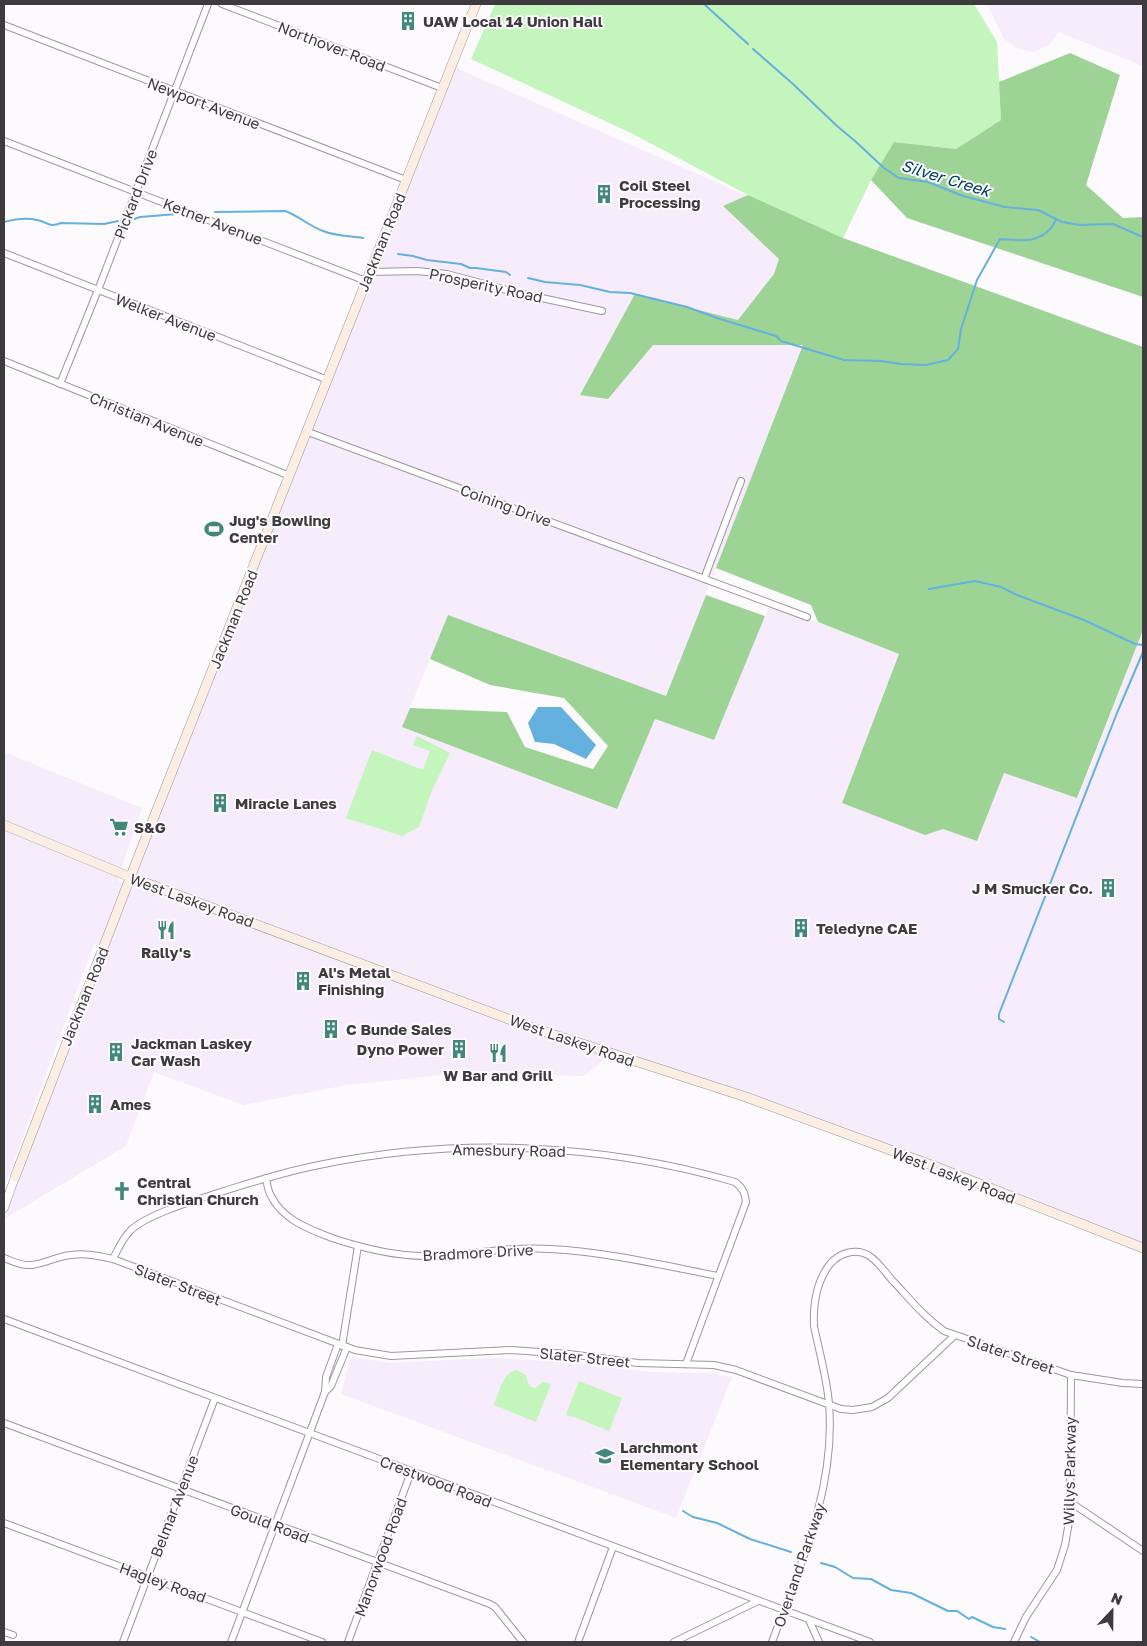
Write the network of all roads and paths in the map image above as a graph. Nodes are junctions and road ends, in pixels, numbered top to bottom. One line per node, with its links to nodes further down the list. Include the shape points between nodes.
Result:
1 (208, 4): 6 (street, Pickard Drive)
2 (222, 4): 5 (street, Northover Road)
3 (476, 4): 5 (main road, Jackman Road)
4 (4, 25): 6 (street, Newport Avenue)
5 (442, 88): 8 (main road, Jackman Road)
6 (174, 92): 8 (street, Newport Avenue); 9 (street, Pickard Drive)
7 (4, 140): 9 (street, Ketner Avenue)
8 (406, 180): 11 (main road, Jackman Road)
9 (135, 192): 11 (street, Ketner Avenue); 12 (street, Pickard Drive)
10 (4, 254): 12 (street, Welker Avenue)
11 (367, 276): 13 (street, Prosperity Road, via 417,271 447,274); 15 (main road, Jackman Road)
12 (98, 290): 15 (street, Welker Avenue); 16 (street, Pickard Drive)
13 (602, 311)
14 (4, 361): 16 (street, Christian Avenue)
15 (328, 380): 17 (main road, Jackman Road)
16 (60, 384): 18 (street, Christian Avenue)
17 (308, 432): 18 (main road, Jackman Road); 20 (street, Coining Drive)
18 (290, 476): 23 (main road, Jackman Road)
19 (741, 481): 20 (street)
20 (704, 579): 21 (street, Coining Drive)
21 (807, 617)
22 (4, 825): 23 (main road, West Laskey Road)
23 (130, 878): 24 (main road, Jackman Road); 28 (main road, West Laskey Road, via 537,1029 746,1097)
24 (15, 1176): 26 (street, Jackman Road)
25 (266, 1178): 27 (street, Bradmore Drive, via 271,1196 295,1222); 30 (street, Amesbury Road, via 138,1224 123,1239); 31 (street, Amesbury Road, via 372,1156 474,1147 572,1151 658,1163 741,1186 746,1202)
26 (4, 1208)
27 (358, 1246): 31 (street, Bradmore Drive, via 394,1254 424,1256 508,1249 575,1250); 34 (street)
28 (1143, 1248)
29 (4, 1258): 30 (street, Slater Street, via 31,1265 73,1254)
30 (113, 1260): 34 (street, Slater Street)
31 (718, 1276): 35 (street, Amesbury Road)
32 (4, 1319): 38 (street, Crestwood Road)
33 (956, 1335): 36 (street, Slater Street); 39 (street, Slater Street, via 878,1404 848,1410); 39 (street, Overland Parkway, via 926,1318 868,1255 857,1252 840,1256 824,1274 815,1298 814,1326)
34 (342, 1346): 35 (street, Slater Street, via 391,1356 511,1350); 41 (street, via 331,1386 325,1392)
35 (686, 1364): 39 (street, Slater Street, via 731,1368)
36 (1071, 1375): 37 (street, Slater Street); 44 (street, Willys Parkway)
37 (1143, 1384)
38 (215, 1398): 41 (street, Crestwood Road); 43 (street, Belmar Avenue)
39 (829, 1404): 52 (street, Overland Parkway, via 822,1498)
40 (4, 1423): 43 (street, Gould Road)
41 (310, 1434): 42 (street, Crestwood Road); 46 (street)
42 (411, 1472): 47 (street, Crestwood Road); 49 (street, Manorwood Road)
43 (181, 1488): 46 (street, Gould Road); 50 (street, Belmar Avenue)
44 (1070, 1502): 48 (street); 67 (street, Willys Parkway, via 1069,1530 1061,1559)
45 (4, 1523): 50 (street, Hagley Road)
46 (275, 1525): 49 (street, Gould Road); 53 (street)
47 (613, 1547): 51 (street, Crestwood Road); 62 (street)
48 (1143, 1551)
49 (378, 1563): 60 (street, Manorwood Road); 61 (street, Gould Road, via 490,1604)
50 (148, 1577): 53 (street, Hagley Road); 57 (street, Belmar Avenue)
51 (758, 1601): 52 (street, Crestwood Road); 63 (street)
52 (784, 1610): 54 (street, Crestwood Road); 64 (street, Overland Parkway)
53 (242, 1612): 58 (street); 59 (street, Hagley Road)
54 (809, 1620): 65 (street); 66 (street, Crestwood Road)
55 (4, 1632): 56 (street)
56 (13, 1635)
57 (124, 1642)
58 (231, 1642)
59 (322, 1642)
60 (348, 1642)
61 (523, 1642)
62 (578, 1642)
63 (674, 1642)
64 (772, 1642)
65 (819, 1642)
66 (870, 1642)
67 (1014, 1642)

